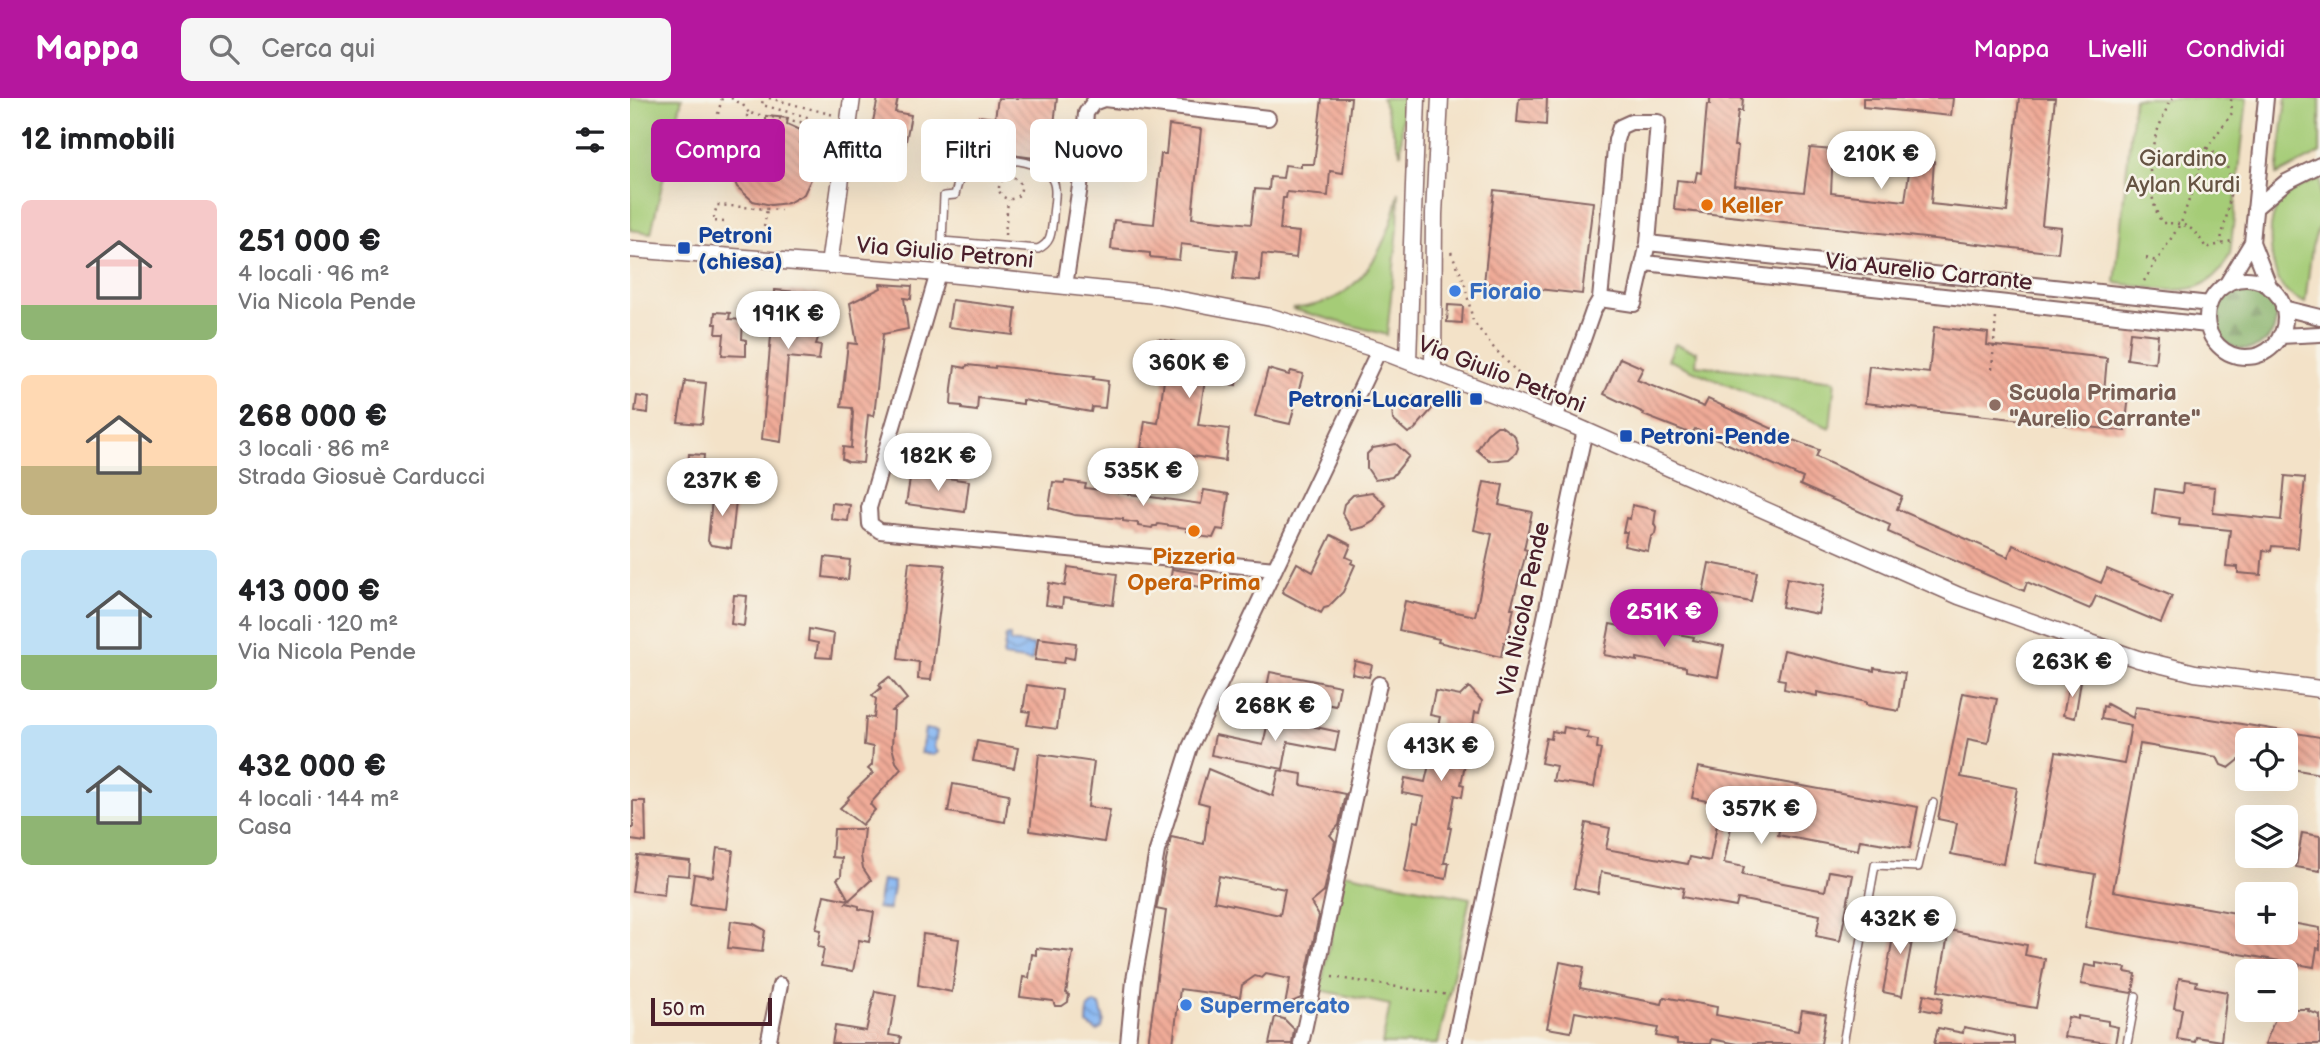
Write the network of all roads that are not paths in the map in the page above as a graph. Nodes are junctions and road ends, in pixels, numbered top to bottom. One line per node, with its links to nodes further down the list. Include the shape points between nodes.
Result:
1 (852, 98): 13 (street)
2 (1418, 98): 26 (street)
3 (1440, 98): 27 (street)
4 (2266, 98): 7 (street)
5 (1268, 118): 16 (street, via 1104,99 1093,103 1086,113)
6 (2320, 165): 7 (street, via 2286,182)
7 (2255, 208): 9 (street)
8 (942, 241): 8 (lane, via 944,196 955,195 966,170 990,159 1028,163 1045,170 1054,181 1051,239 1046,245 1038,249); 14 (lane)
9 (2252, 242): 15 (street); 17 (street)
10 (1648, 243): 12 (street); 18 (street, via 1658,122 1631,122 1620,127 1616,140); 19 (street, Via Aurelio Carrante)
11 (630, 249): 13 (street, Via Giulio Petroni)
12 (1645, 263): 18 (street, via 1634,304); 22 (street, Via Aurelio Carrante)
13 (829, 265): 14 (street, Via Giulio Petroni)
14 (938, 273): 16 (street, Via Giulio Petroni); 30 (street, via 869,508 870,524 880,531)
15 (2227, 285): 17 (street, via 2247,279); 19 (street)
16 (1065, 286): 25 (street, Via Giulio Petroni, via 1155,295 1272,317)
17 (2270, 288): 20 (street)
18 (1601, 299): 28 (street)
19 (2210, 303): 22 (street)
20 (2283, 308): 21 (street); 24 (street)
21 (2320, 317)
22 (2207, 324): 24 (street, via 2218,346 2240,357 2263,353)
23 (2320, 334): 24 (street)
24 (2280, 336)
25 (1379, 350): 26 (street, Via Giulio Petroni); 30 (street)
26 (1408, 361): 27 (street, Via Giulio Petroni)
27 (1433, 371): 28 (street, Via Giulio Petroni)
28 (1548, 416): 29 (street, Via Giulio Petroni)
29 (1585, 430): 32 (street, Via Giulio Petroni, via 1959,596 2067,635 2194,673); 39 (street, Via Nicola Pende)
30 (1275, 569): 37 (street, via 1190,747 1157,851 1134,980)
31 (1379, 684): 38 (street)
32 (2320, 689)
33 (1933, 803): 40 (lane, via 1918,867 1875,865)
34 (780, 985): 36 (street)
35 (2136, 996): 41 (lane)
36 (768, 1044)
37 (1128, 1044)
38 (1301, 1044)
39 (1454, 1044)
40 (1843, 1044)
41 (2127, 1044)

